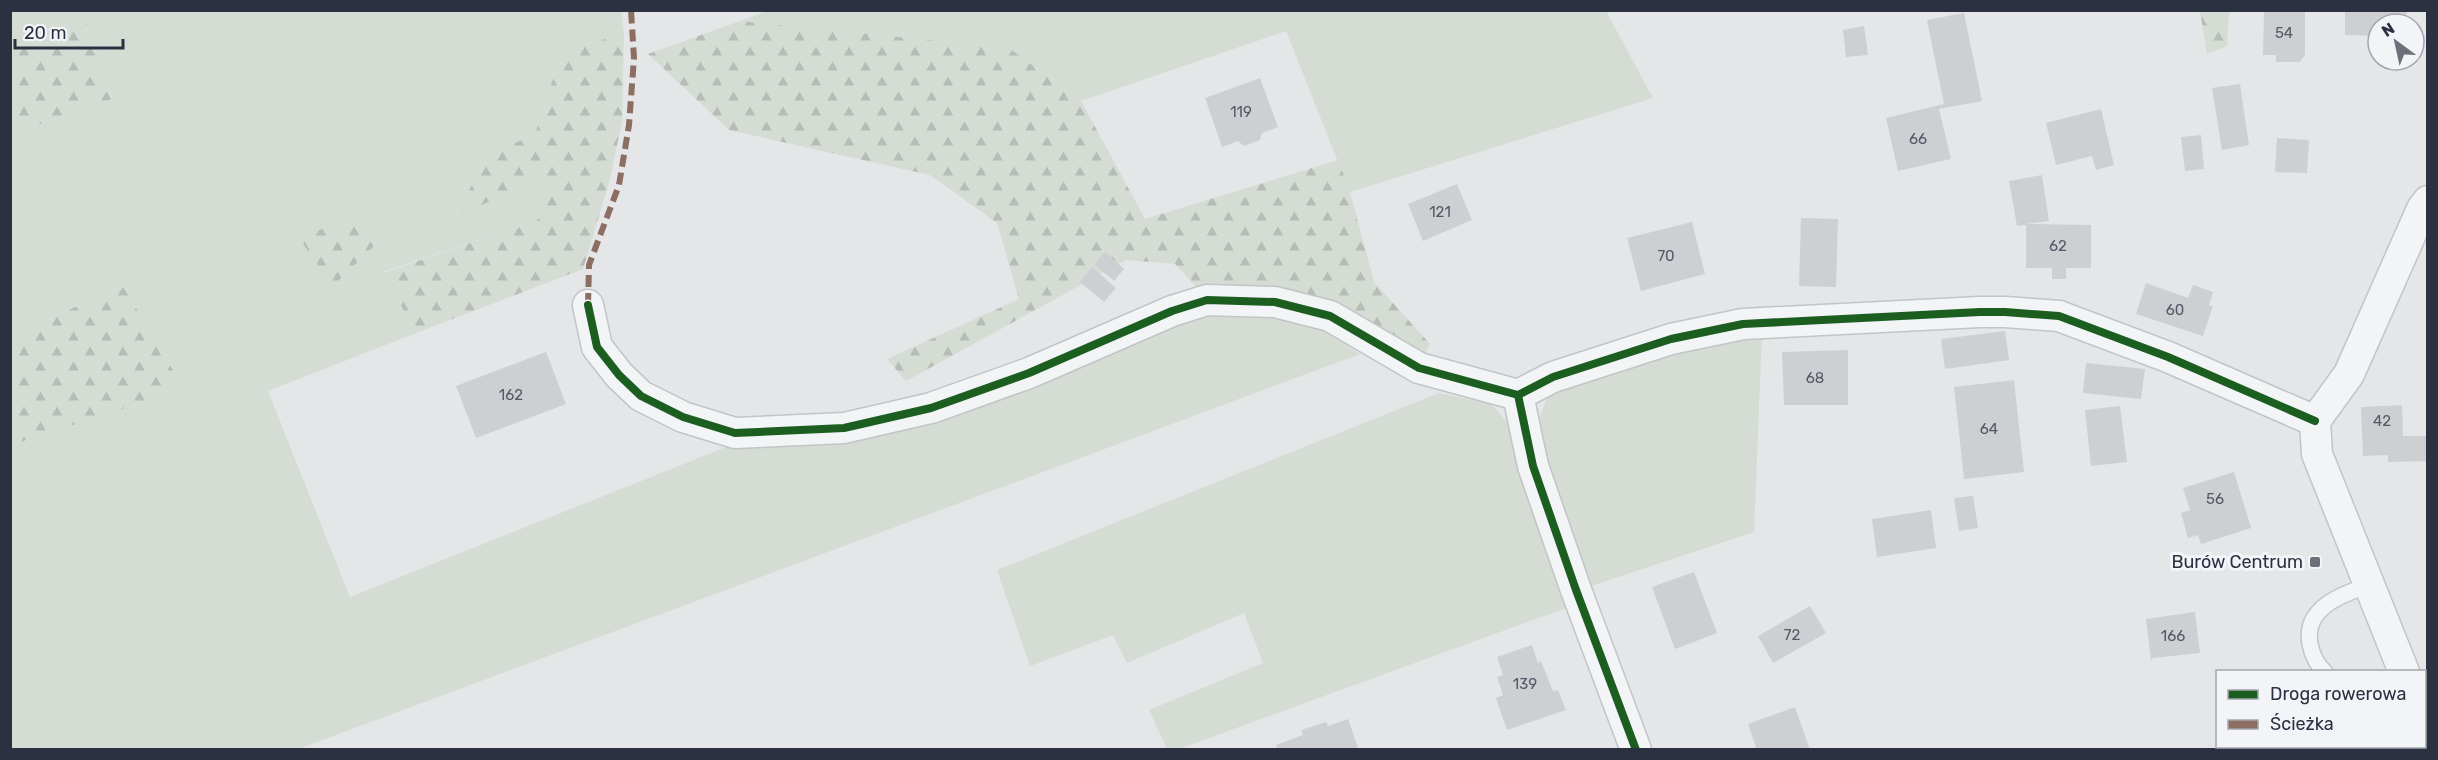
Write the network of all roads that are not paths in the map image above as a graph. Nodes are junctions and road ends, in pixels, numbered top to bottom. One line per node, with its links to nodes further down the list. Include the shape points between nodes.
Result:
1 (2427, 201): 4 (street, via 2349,374)
2 (588, 305): 3 (street, via 597,347 641,396 683,417 735,433 844,428 931,408 1029,373 1172,311 1207,300 1275,302 1330,316 1419,368)
3 (1518, 395): 4 (street, via 1553,376 1671,339 1743,324 2005,312 2059,316 2168,357); 8 (street, via 1533,466)
4 (2315, 421): 5 (street, via 2317,454)
5 (2370, 585): 6 (lane, via 2340,595 2319,610 2308,632 2312,654); 7 (street)
6 (2324, 670)
7 (2403, 670)
8 (1635, 749)

